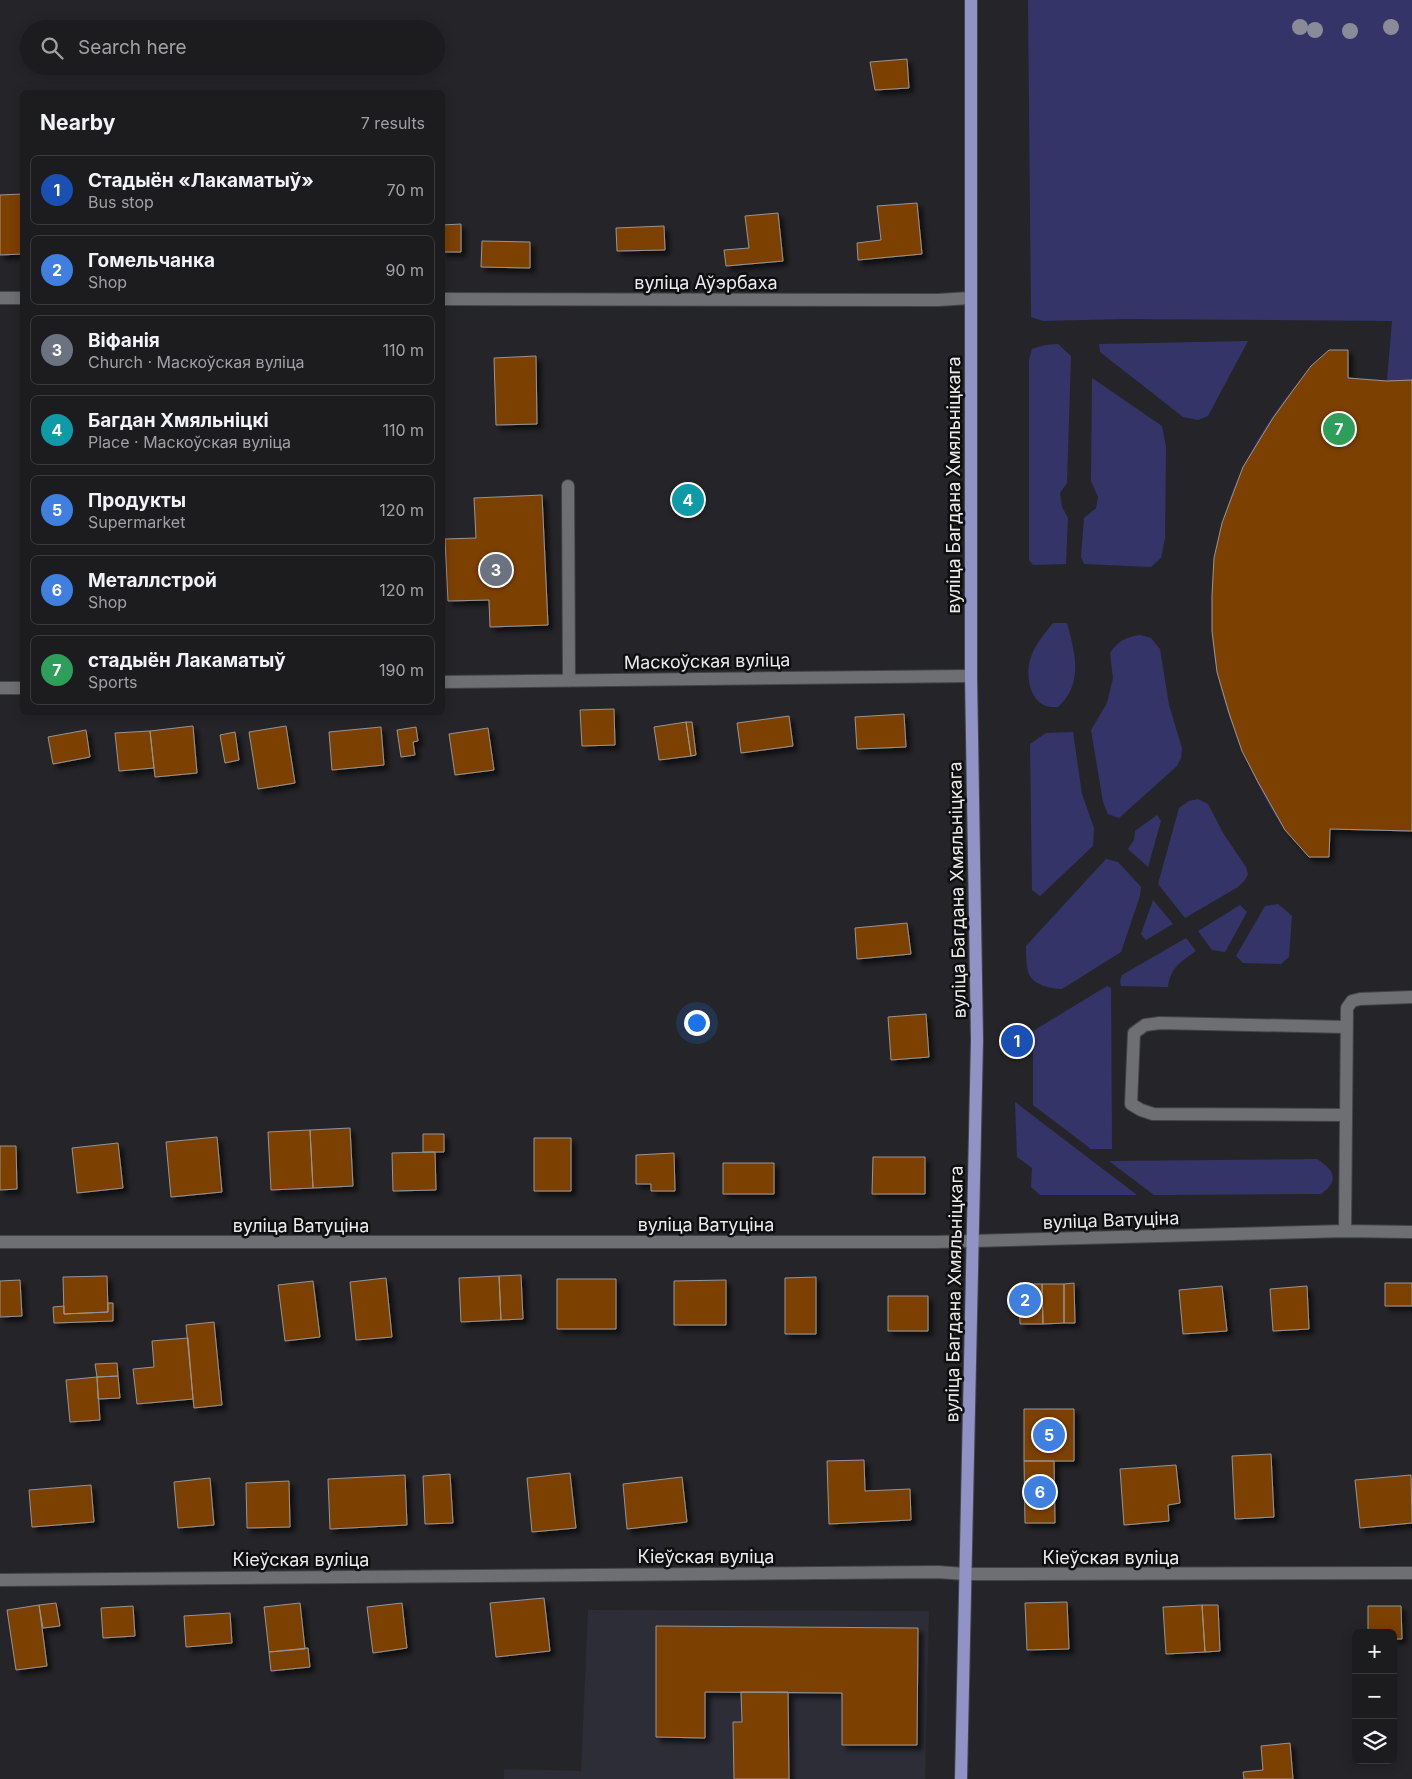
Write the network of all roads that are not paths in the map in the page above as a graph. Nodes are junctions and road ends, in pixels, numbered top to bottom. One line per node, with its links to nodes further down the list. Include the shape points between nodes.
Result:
1 (971, 0): 4 (main road, вуліца Багдана Хмяльніцкага)
2 (0, 298): 3 (street)
3 (20, 298)
4 (970, 298): 5 (street, вуліца Аўэрбаха); 7 (main road, вуліца Багдана Хмяльніцкага)
5 (445, 299)
6 (568, 486): 8 (street)
7 (971, 676): 8 (street, Маскоўская вуліца); 17 (main road, вуліца Багдана Хмяльніцкага, via 977,1040)
8 (569, 681): 9 (street, Маскоўская вуліца)
9 (445, 682)
10 (0, 688): 11 (street)
11 (20, 688)
12 (1412, 997): 13 (street, via 1352,1001 1347,1008)
13 (1346, 1027): 14 (street); 14 (street, via 1144,1025 1134,1033 1131,1104 1153,1114)
14 (1346, 1115): 15 (street)
15 (1345, 1231): 16 (street, вуліца Ватуціна); 17 (street, вуліца Ватуціна)
16 (1412, 1232)
17 (974, 1240): 18 (street, вуліца Ватуціна); 20 (main road, вуліца Багдана Хмяльніцкага)
18 (0, 1242)
19 (1412, 1573): 20 (street, Кіеўская вуліца)
20 (965, 1574): 21 (street, Кіеўская вуліца); 22 (main road, вуліца Багдана Хмяльніцкага)
21 (0, 1580)
22 (961, 1779)

